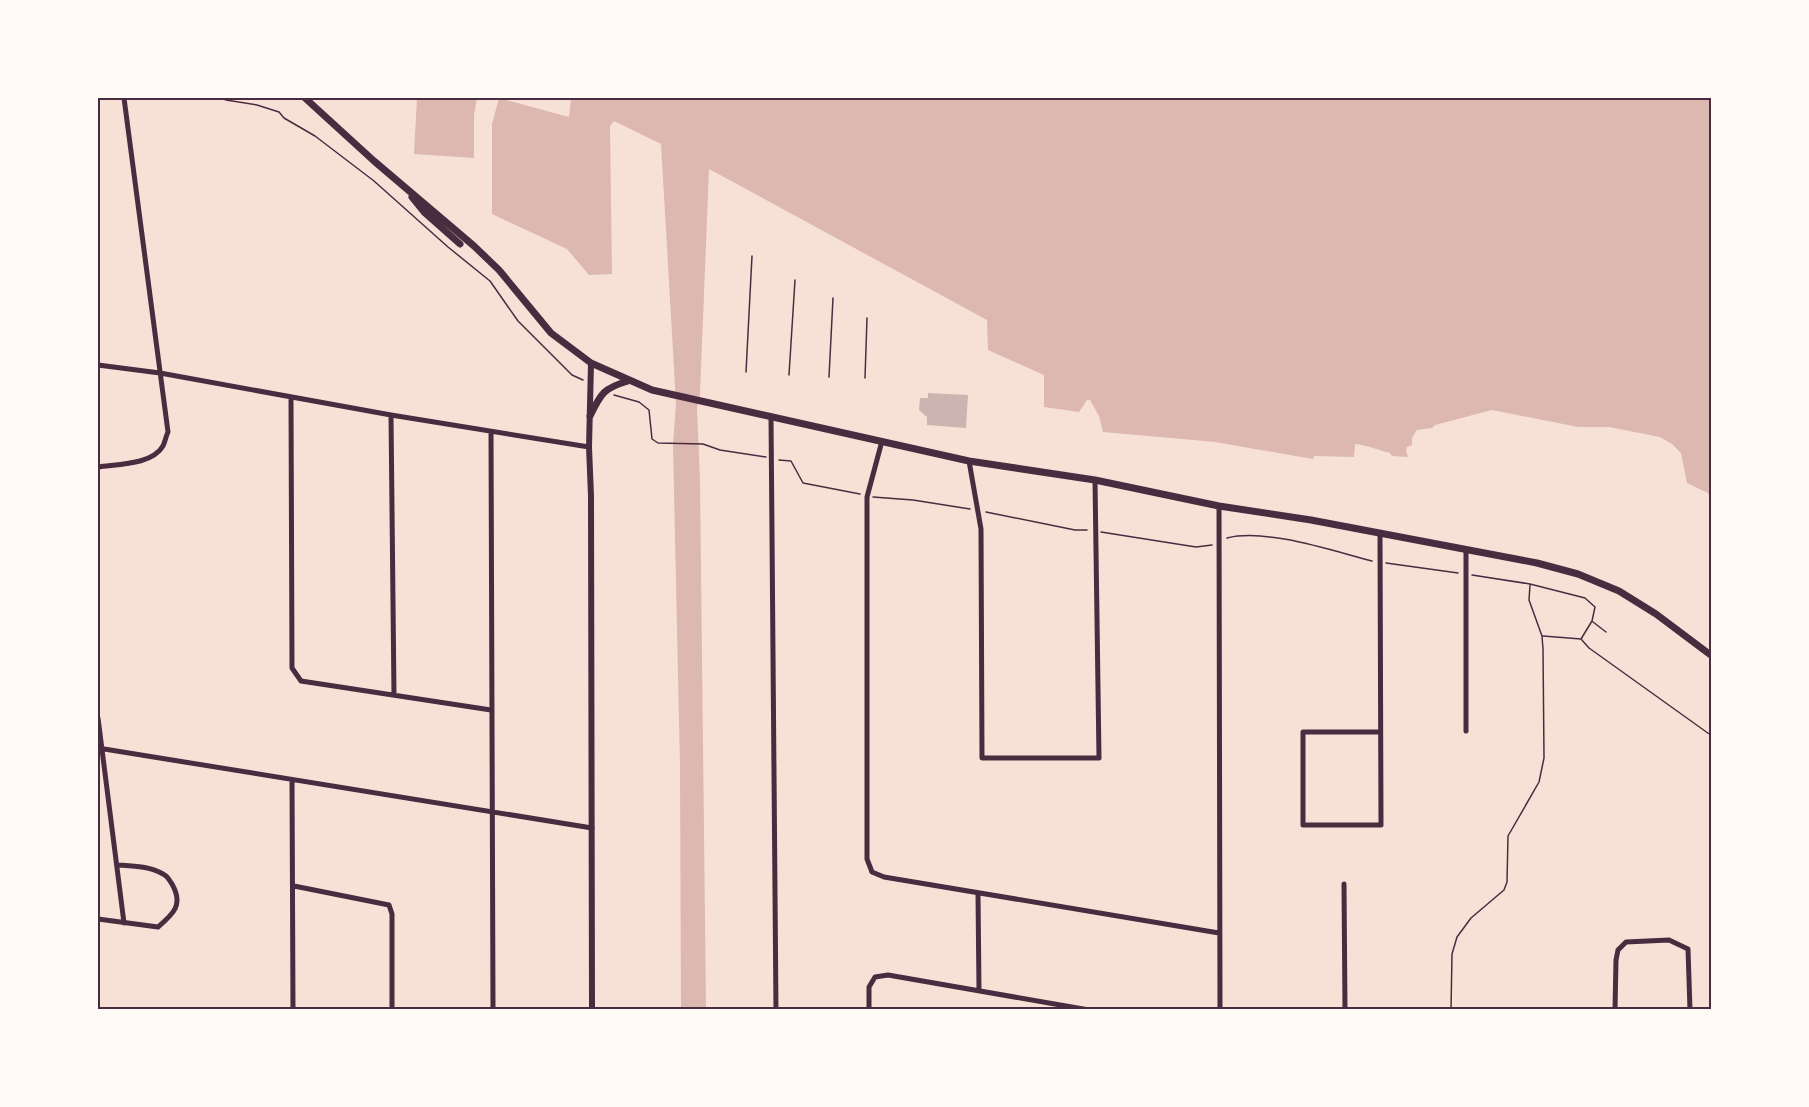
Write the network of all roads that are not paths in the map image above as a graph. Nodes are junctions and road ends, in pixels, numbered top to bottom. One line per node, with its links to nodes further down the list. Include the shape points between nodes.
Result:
1 (124, 98): 7 (street)
2 (305, 98): 3 (main road)
3 (400, 183): 4 (main road, via 425,213); 5 (main road, via 499,270 551,333)
4 (460, 244)
5 (591, 363): 8 (main road); 11 (street)
6 (98, 365): 7 (street)
7 (160, 373): 9 (street); 17 (street, via 168,432 163,447 141,460)
8 (628, 381): 11 (main road, via 600,394); 12 (main road, via 652,390)
9 (291, 397): 10 (street); 23 (street, via 292,668 302,681)
10 (392, 415): 13 (street); 23 (street)
11 (590, 416): 15 (street)
12 (771, 416): 14 (main road); 44 (street)
13 (491, 432): 15 (street); 24 (street)
14 (882, 441): 16 (main road); 35 (street, via 867,497 867,859 872,872 884,877)
15 (589, 447): 31 (street)
16 (969, 461): 18 (main road); 18 (street, via 981,529 982,758 1099,758)
17 (98, 467)
18 (1095, 480): 19 (main road)
19 (1219, 506): 20 (main road); 38 (street)
20 (1380, 534): 21 (main road); 27 (street)
21 (1466, 549): 22 (main road, via 1538,563 1599,582 1656,614); 26 (street)
22 (1712, 656)
23 (394, 695): 24 (street)
24 (491, 710): 30 (street)
25 (98, 718): 28 (street)
26 (1466, 731)
27 (1380, 732): 27 (street, via 1303,732 1303,825 1382,825)
28 (100, 748): 29 (street); 32 (street)
29 (292, 780): 30 (street); 34 (street)
30 (491, 812): 31 (street); 42 (street)
31 (592, 828): 43 (street)
32 (117, 865): 37 (street); 37 (street, via 152,869 166,875 177,892 173,915 158,927)
33 (1344, 884): 48 (street)
34 (294, 886): 40 (street); 41 (street, via 389,905)
35 (978, 893): 38 (street); 39 (street)
36 (98, 919): 37 (street)
37 (124, 923)
38 (1219, 933): 47 (street)
39 (979, 991): 45 (street, via 888,975 874,977 868,987); 46 (street)
40 (293, 1010)
41 (392, 1010)
42 (492, 1010)
43 (592, 1010)
44 (776, 1010)
45 (869, 1010)
46 (1089, 1010)
47 (1220, 1010)
48 (1345, 1010)
49 (1615, 1010): 50 (street, via 1618,950 1626,942 1669,940 1688,949)
50 (1690, 1010)

